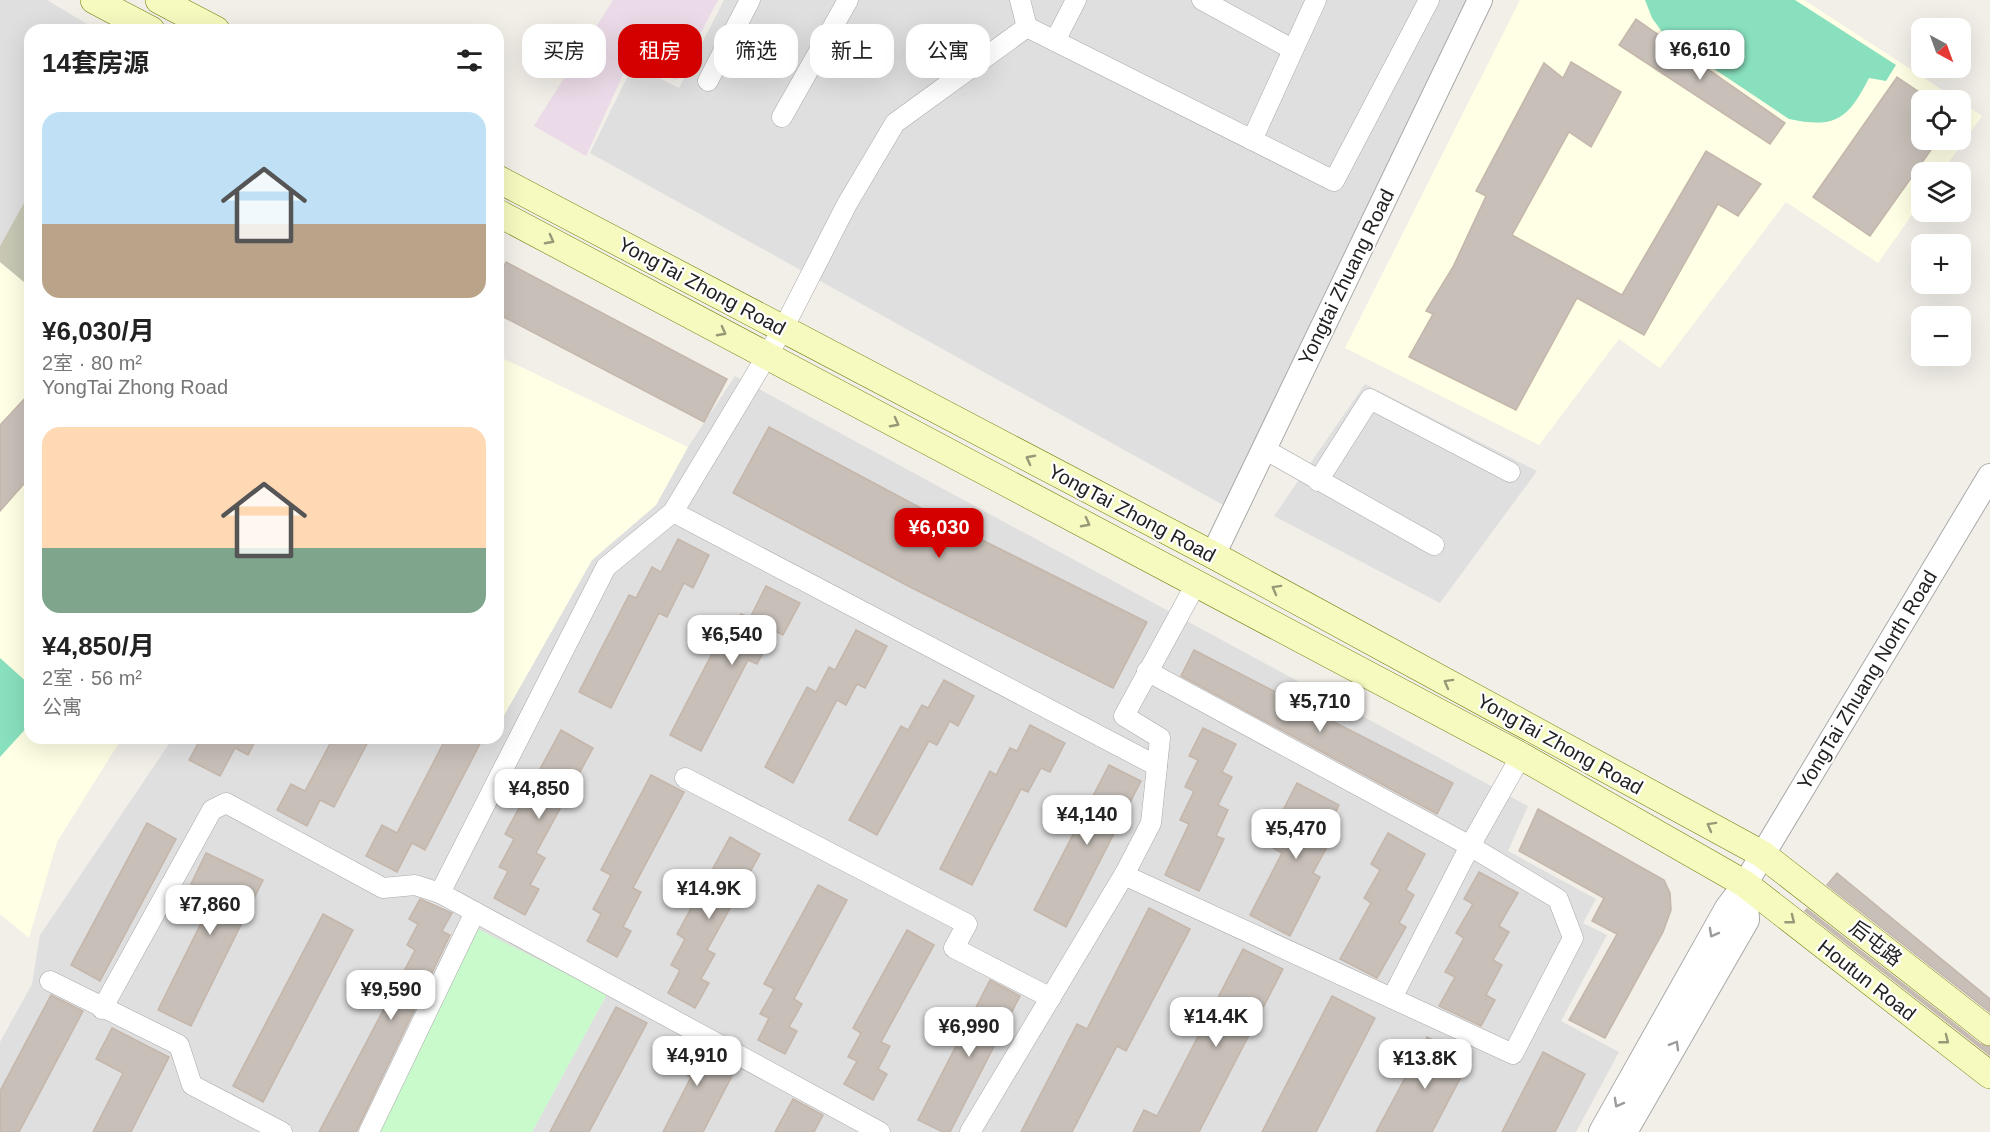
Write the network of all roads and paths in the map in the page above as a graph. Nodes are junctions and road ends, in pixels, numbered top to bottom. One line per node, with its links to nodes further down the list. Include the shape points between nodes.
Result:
1 (94, 0): 11 (main road)
2 (159, 0): 12 (main road)
3 (750, 0): 16 (street)
4 (848, 0): 17 (street)
5 (1020, 0): 13 (street)
6 (1076, 0): 14 (street)
7 (1202, 0): 15 (street)
8 (1316, 0): 15 (street)
9 (1429, 0): 18 (street, via 1334,181)
10 (1479, 0): 23 (street, Yongtai Zhuang Road)
11 (140, 24)
12 (205, 24)
13 (1027, 27): 14 (street); 21 (street, via 895,123 847,204)
14 (1055, 41): 18 (street)
15 (1292, 49): 18 (street)
16 (708, 81)
17 (782, 117)
18 (1252, 140)
19 (504, 181): 21 (main road, YongTai Zhong Road)
20 (504, 216): 22 (main road, YongTai Zhong Road, one-way to 22)
21 (783, 329): 22 (street); 29 (main road, YongTai Zhong Road, one-way to 21)
22 (766, 355): 27 (street); 30 (main road, YongTai Zhong Road, one-way to 30)
23 (1264, 448): 26 (street); 29 (street, Yongtai Zhuang Road)
24 (1510, 472): 26 (street, via 1370,399)
25 (1990, 476): 36 (street, YongTai Zhuang North Road)
26 (1318, 481): 28 (street)
27 (673, 512): 33 (street); 39 (street, via 606,567)
28 (1434, 545)
29 (1213, 555): 36 (main road, YongTai Zhong Road, one-way to 29)
30 (1197, 582): 31 (street); 32 (main road, YongTai Zhong Road)
31 (1147, 671): 33 (street, via 1124,716 1161,738); 35 (street)
32 (1521, 756): 35 (street); 38 (main road, YongTai Zhong Road)
33 (1157, 766): 37 (street, via 1151,824)
34 (685, 778): 42 (street, via 967,924 954,948)
35 (1470, 846): 43 (street); 43 (street, via 1558,898 1573,939 1513,1054)
36 (1762, 854): 38 (street, YongTai Zhuang North Road); 45 (main road, 后屯路)
37 (1124, 875): 42 (street); 43 (street)
38 (1745, 884): 46 (main road, Houtun Road, one-way to 46); 51 (street, YongTai Zhuang North Road, one-way to 51, via 1727,908); 52 (street, one-way to 38, via 1747,920)
39 (440, 893): 40 (street); 44 (street, via 416,885 383,888 226,803 212,810)
40 (475, 912): 48 (street); 49 (street)
41 (50, 981): 44 (street)
42 (1051, 998): 50 (street)
43 (1392, 998)
44 (102, 1009): 47 (street, via 179,1046 192,1085)
45 (1990, 1032)
46 (1990, 1075)
47 (282, 1132)
48 (371, 1132)
49 (880, 1132)
50 (970, 1132)
51 (1601, 1132)
52 (1624, 1132)

